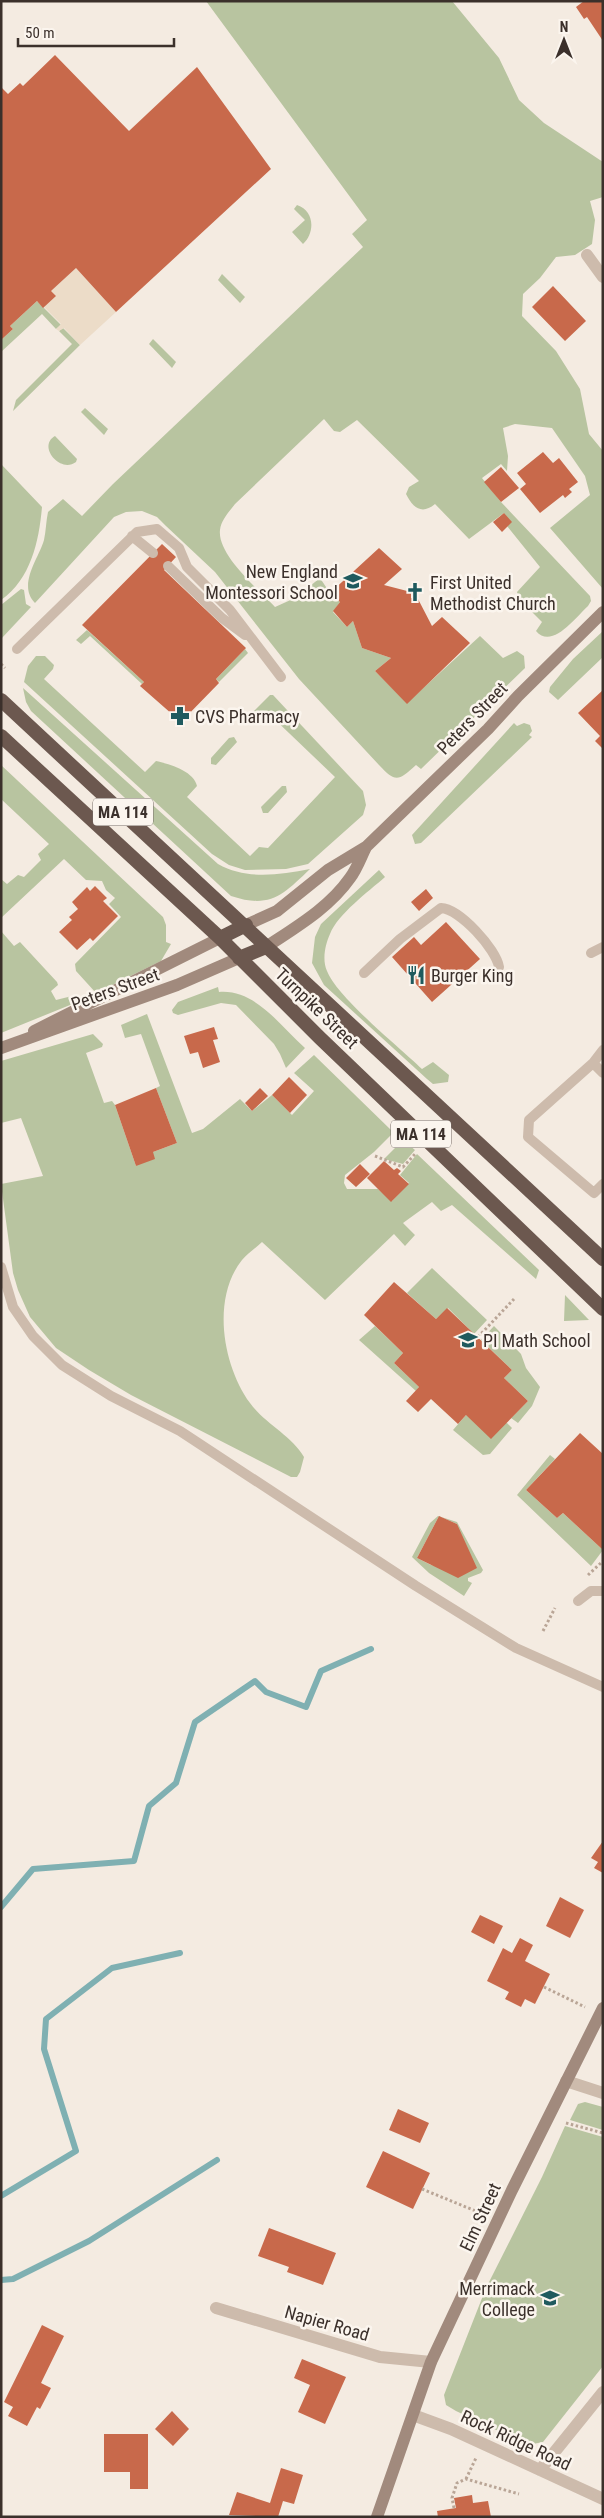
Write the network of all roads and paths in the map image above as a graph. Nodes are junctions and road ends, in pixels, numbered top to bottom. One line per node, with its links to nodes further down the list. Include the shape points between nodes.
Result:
1 (587, 255): 2 (street)
2 (603, 277)
3 (132, 536): 4 (lane); 7 (lane, via 137,532 157,530 179,548 187,567 230,610); 8 (lane)
4 (153, 553)
5 (168, 566): 7 (lane, via 222,618)
6 (603, 612): 14 (main road, Peters Street)
7 (254, 642): 11 (lane)
8 (17, 649)
9 (1, 664): 10 (path)
10 (5, 668)
11 (281, 678)
12 (1, 700): 15 (highway, Turnpike Street / MA 114)
13 (1, 736): 16 (highway, Turnpike Street / MA 114)
14 (366, 847): 15 (main road, Peters Street, via 328,870 277,911); 17 (main road, Peters Street, via 351,877 336,896)
15 (246, 925): 16 (highway); 17 (highway, Turnpike Street / MA 114)
16 (220, 938): 20 (highway, Turnpike Street / MA 114); 23 (main road, Peters Street)
17 (266, 947): 20 (highway); 30 (highway, Turnpike Street / MA 114)
18 (603, 948): 19 (lane)
19 (591, 953)
20 (239, 958): 23 (main road, Peters Street, via 177,985); 33 (highway, Turnpike Street / MA 114)
21 (499, 967): 22 (lane, via 497,957 460,915 441,908)
22 (364, 973)
23 (1, 1047)
24 (603, 1050): 25 (lane)
25 (593, 1063): 26 (lane); 29 (lane, via 528,1120 528,1137 594,1193)
26 (603, 1073)
27 (418, 1151): 28 (path, via 403,1167)
28 (375, 1156)
29 (603, 1184)
30 (603, 1259)
31 (1, 1267): 41 (lane, via 13,1307 33,1336 62,1365 111,1396 180,1431 516,1648)
32 (514, 1298): 34 (path)
33 (603, 1309)
34 (478, 1337)
35 (603, 1561): 36 (path)
36 (584, 1579)
37 (603, 1591): 38 (lane, via 591,1591)
38 (578, 1601)
39 (555, 1608): 40 (path)
40 (543, 1631)
41 (603, 1688)
42 (544, 1987): 43 (path)
43 (599, 2015): 44 (main road, Elm Street)
44 (566, 2081): 45 (street); 49 (main road, Elm Street)
45 (603, 2093)
46 (566, 2123): 47 (path)
47 (603, 2133)
48 (422, 2189): 49 (path)
49 (498, 2219): 51 (main road, Elm Street)
50 (216, 2308): 51 (street, Napier Road, via 380,2357)
51 (431, 2362): 53 (main road, Elm Street)
52 (603, 2392): 55 (street)
53 (413, 2415): 54 (street, Rock Ridge Road); 60 (main road, Elm Street)
54 (483, 2444): 55 (street, Rock Ridge Road); 56 (path)
55 (540, 2470): 58 (street, Rock Ridge Road)
56 (466, 2479): 57 (path); 59 (path, via 456,2483 452,2498)
57 (518, 2494)
58 (603, 2499)
59 (454, 2508)
60 (377, 2517)

